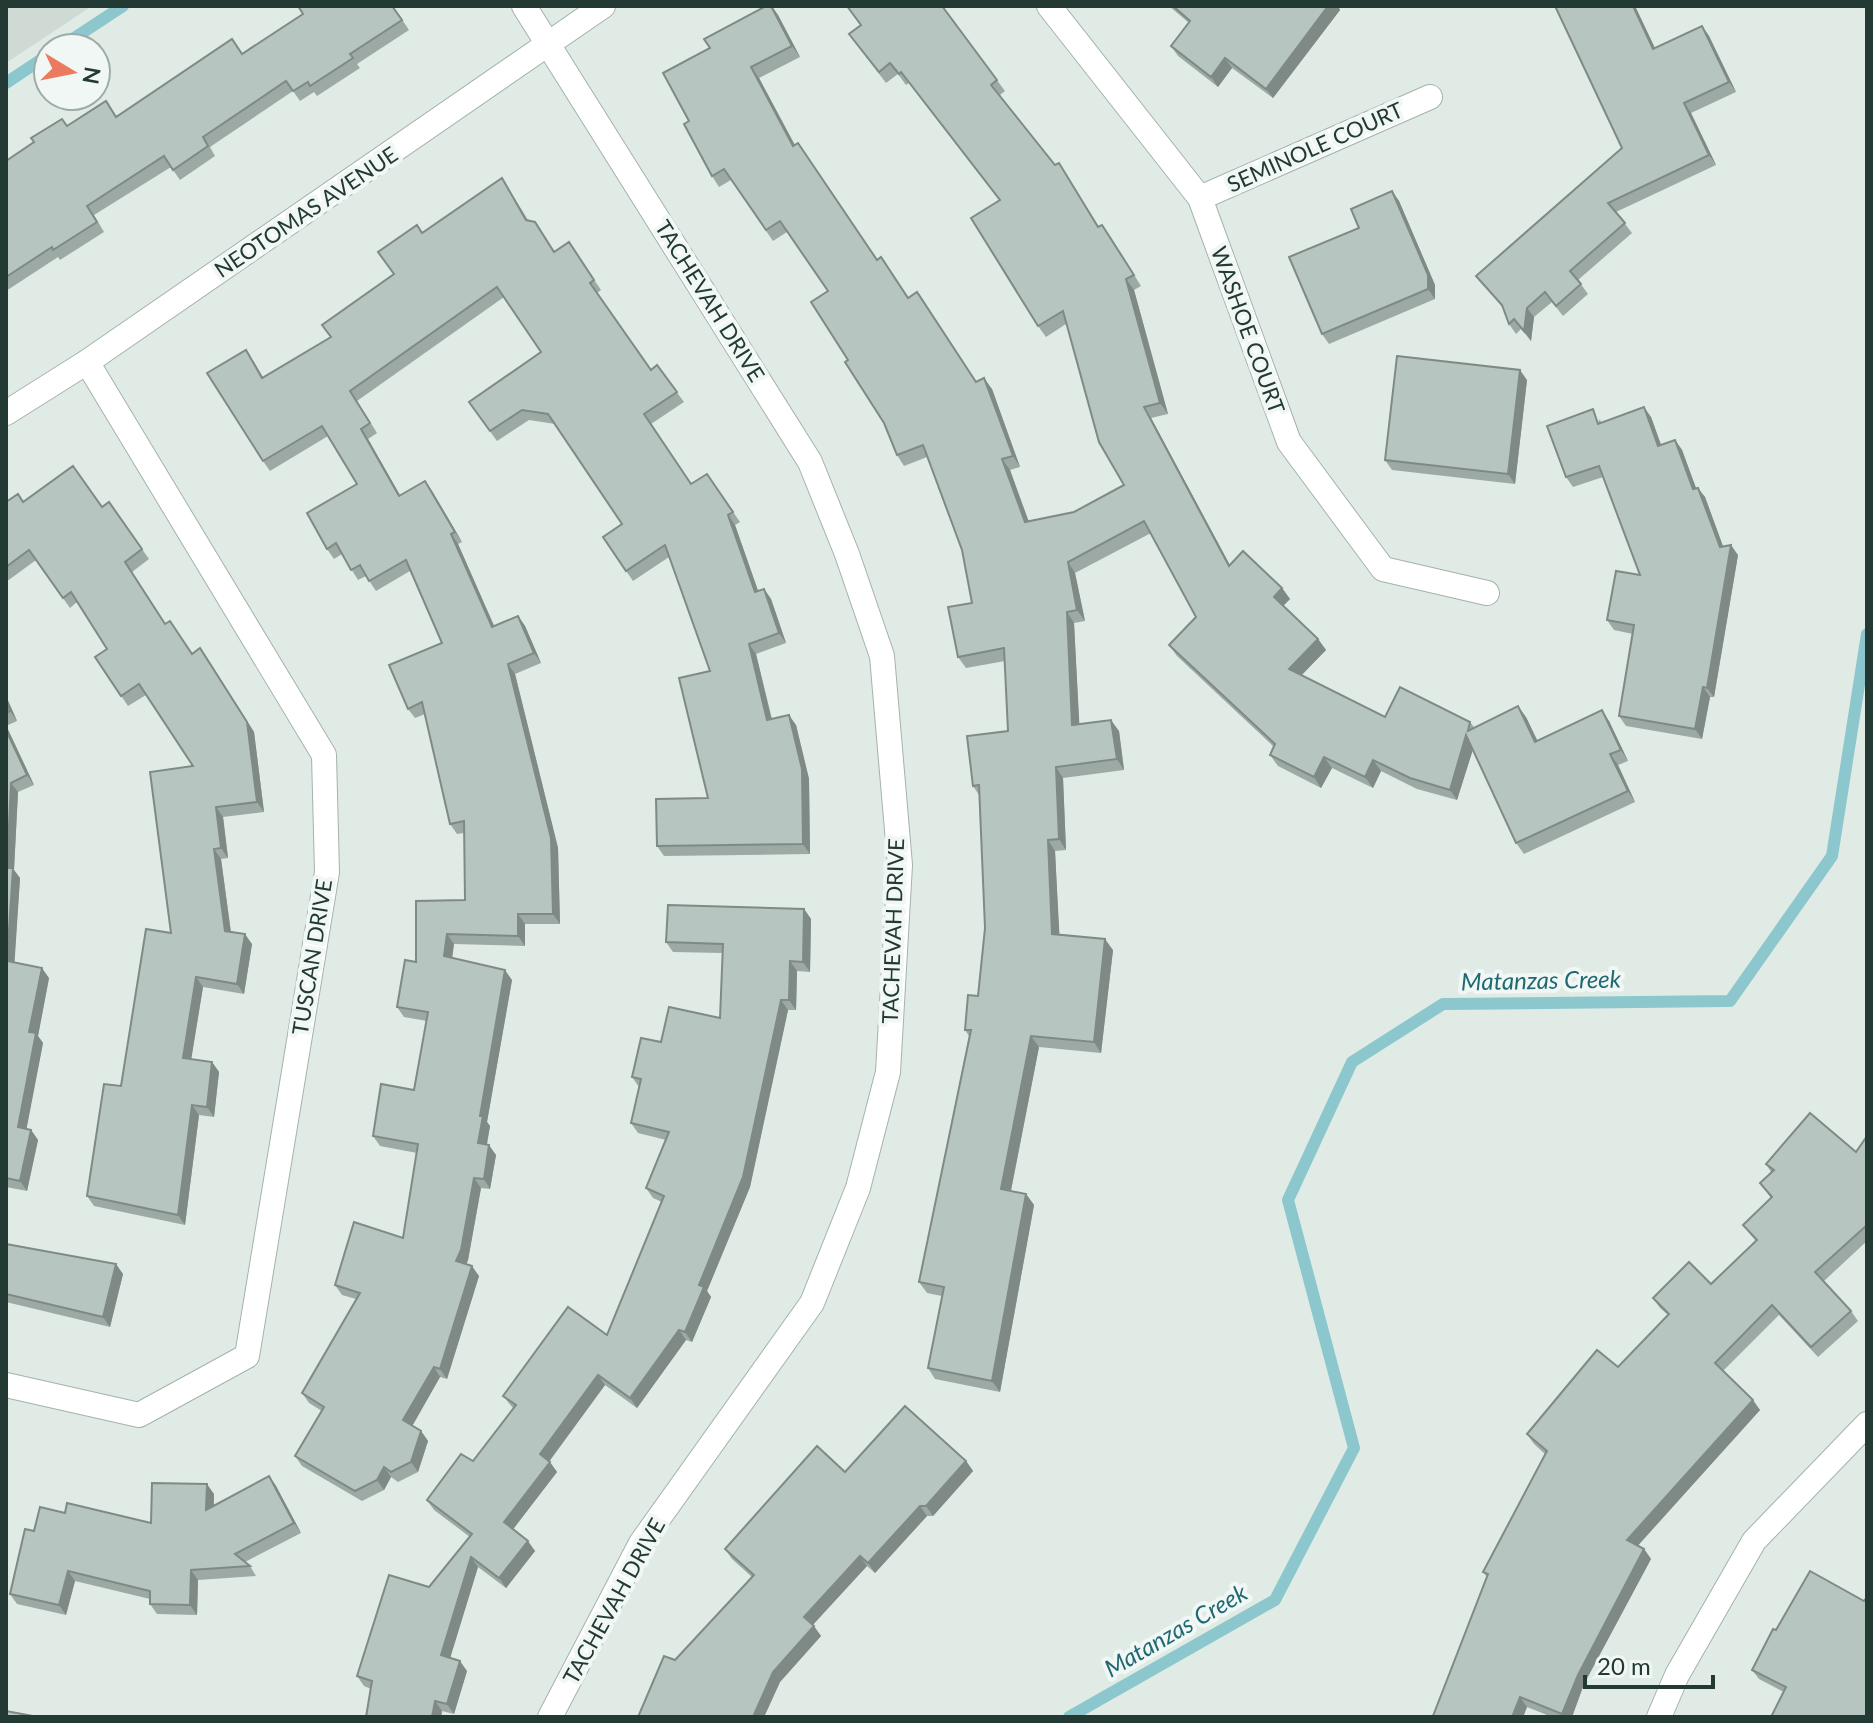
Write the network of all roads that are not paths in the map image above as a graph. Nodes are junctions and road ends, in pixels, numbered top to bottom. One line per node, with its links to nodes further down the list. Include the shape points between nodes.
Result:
1 (524, 6): 4 (street, TACHEVAH DRIVE)
2 (603, 6): 4 (street, NEOTOMAS AVENUE)
3 (1049, 6): 6 (street, WASHOE COURT)
4 (551, 44): 7 (street, NEOTOMAS AVENUE); 12 (street, TACHEVAH DRIVE, via 810,462 882,656 900,865 888,1072 858,1188 812,1303 641,1543)
5 (1430, 97): 6 (street, SEMINOLE COURT)
6 (1200, 198): 9 (street, WASHOE COURT, via 1289,442 1383,569)
7 (87, 362): 8 (street, NEOTOMAS AVENUE); 10 (street, TUSCAN DRIVE, via 324,755 327,872 247,1356 139,1415)
8 (6, 413)
9 (1487, 593)
10 (6, 1385)
11 (1867, 1424): 13 (street, via 1754,1541 1677,1675)
12 (550, 1717)
13 (1659, 1717)

